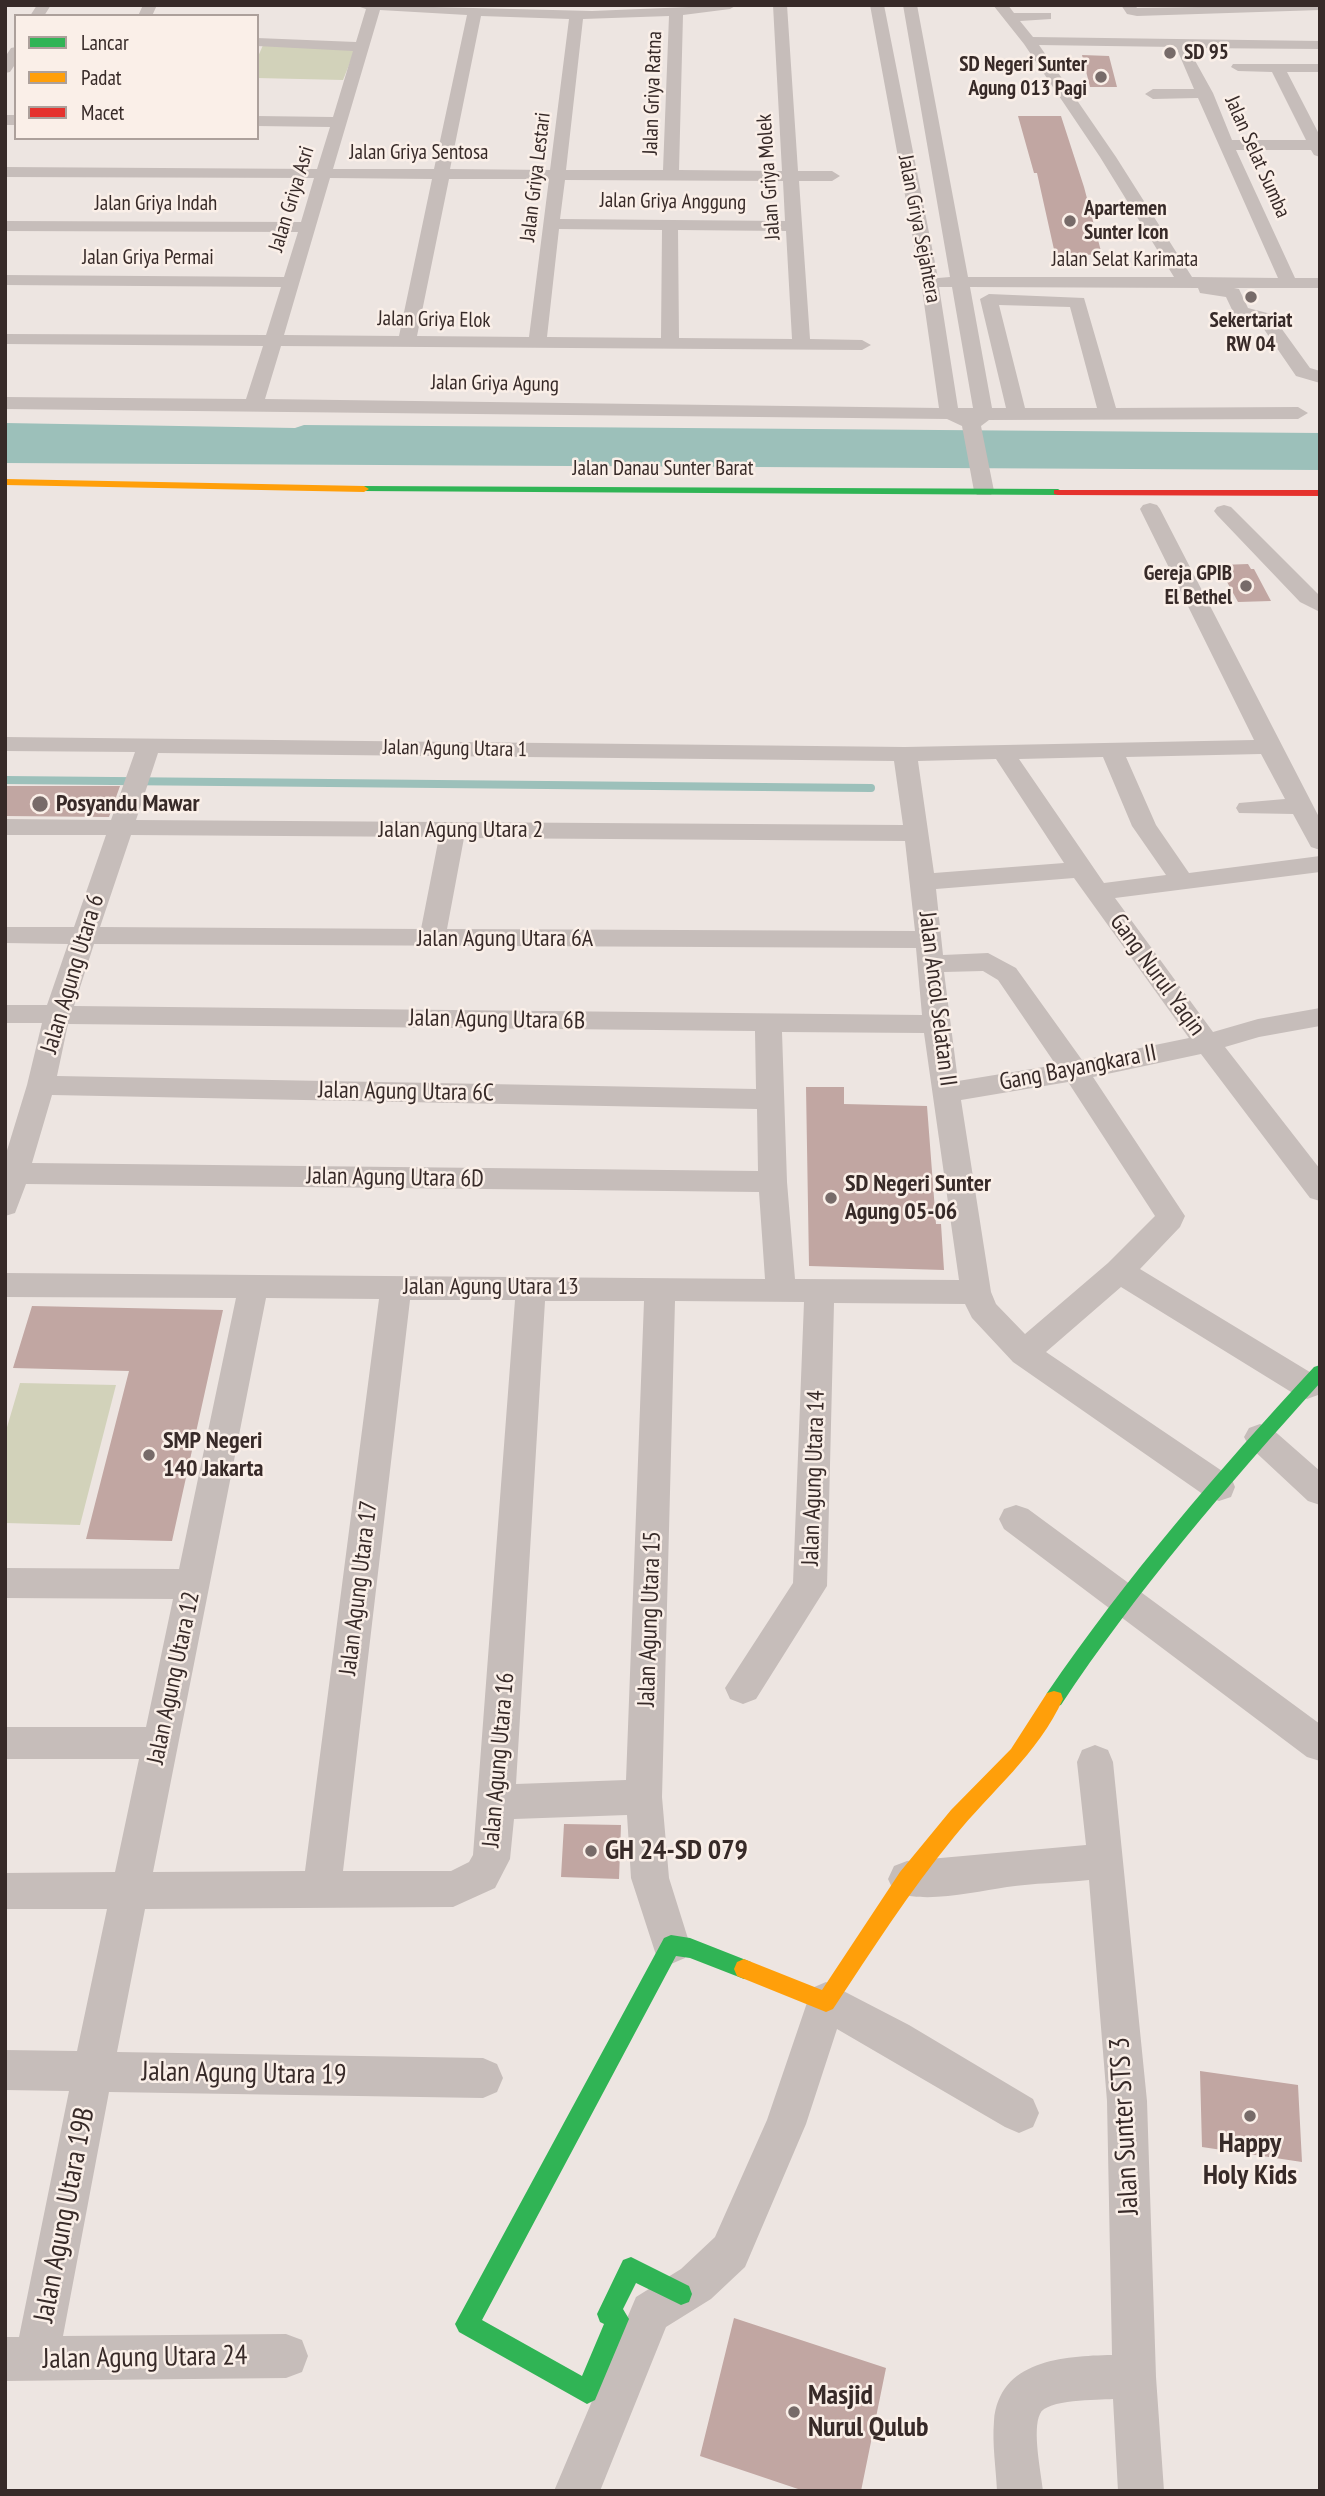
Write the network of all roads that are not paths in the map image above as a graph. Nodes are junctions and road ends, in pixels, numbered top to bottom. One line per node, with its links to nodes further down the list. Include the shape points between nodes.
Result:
1 (361, 5): 7 (street)
2 (730, 5): 10 (street)
3 (779, 5): 33 (street, Jalan Griya Molek)
4 (877, 5): 42 (street, Jalan Griya Sejahtera)
5 (910, 5): 43 (street, Jalan Griya Sejahtera)
6 (1128, 5): 8 (street, via 1137,12)
7 (374, 6): 9 (street); 17 (street, Jalan Griya Asri)
8 (1320, 6)
9 (475, 11): 11 (street); 30 (street)
10 (676, 12): 11 (street); 32 (street, Jalan Griya Ratna)
11 (577, 14): 31 (street, Jalan Griya Lestari)
12 (1008, 15): 13 (street); 14 (street, via 1050,21)
13 (1029, 41): 14 (street); 44 (street)
14 (1062, 41): 16 (street, via 1129,35)
15 (259, 42): 17 (street)
16 (1320, 45)
17 (361, 47): 25 (street, Jalan Griya Asri)
18 (1182, 49): 23 (street, Jalan Selat Sumba)
19 (1238, 67): 20 (street)
20 (1276, 68): 21 (street); 27 (street)
21 (1320, 68)
22 (1153, 93): 23 (street)
23 (1205, 93): 26 (street, Jalan Selat Sumba)
24 (259, 121): 25 (street)
25 (339, 122): 29 (street, Jalan Griya Asri)
26 (1227, 152): 27 (street); 45 (street, Jalan Selat Sumba)
27 (1318, 152)
28 (5, 172): 29 (street, Jalan Griya Sentosa)
29 (324, 173): 30 (street, Jalan Griya Sentosa); 39 (street, Jalan Griya Asri)
30 (442, 174): 31 (street, Jalan Griya Sentosa); 51 (street)
31 (557, 175): 32 (street, Jalan Griya Sentosa); 35 (street, Jalan Griya Lestari)
32 (671, 175): 33 (street, Jalan Griya Sentosa)
33 (790, 176): 34 (street, Jalan Griya Sentosa); 38 (street, Jalan Griya Molek)
34 (832, 176)
35 (551, 224): 36 (street, Jalan Griya Anggung); 52 (street, Jalan Griya Lestari)
36 (670, 225): 38 (street, Jalan Griya Anggung); 53 (street)
37 (5, 226): 39 (street, Jalan Griya Indah)
38 (793, 226): 54 (street, Jalan Griya Molek)
39 (307, 228): 41 (street, Jalan Griya Asri)
40 (5, 280): 41 (street, Jalan Griya Permai)
41 (291, 282): 50 (street, Jalan Griya Asri)
42 (930, 282): 43 (street, Jalan Selat Karimata); 60 (street, Jalan Griya Sejahtera)
43 (959, 282): 44 (street, Jalan Selat Karimata); 63 (street, Jalan Griya Sejahtera)
44 (1193, 284): 45 (street, Jalan Selat Karimata); 47 (street)
45 (1290, 284): 46 (street, Jalan Selat Karimata)
46 (1320, 284)
47 (1233, 293): 48 (street); 56 (street, via 1241,312 1265,318 1303,372)
48 (1320, 293)
49 (5, 339): 50 (street, Jalan Griya Elok)
50 (273, 341): 51 (street, Jalan Griya Elok); 58 (street, Jalan Griya Asri)
51 (407, 342): 52 (street, Jalan Griya Elok)
52 (537, 344): 53 (street, Jalan Griya Elok)
53 (670, 344): 54 (street, Jalan Griya Elok)
54 (801, 345): 55 (street, Jalan Griya Elok)
55 (862, 345)
56 (1320, 377)
57 (5, 403): 58 (street, Jalan Griya Agung)
58 (254, 405): 60 (street, Jalan Griya Agung)
59 (1108, 412): 61 (street); 62 (street); 62 (street, via 1078,301 989,299)
60 (949, 413): 63 (street, Jalan Griya Agung)
61 (1298, 413)
62 (1017, 414): 63 (street)
63 (976, 423): 65 (street, Jalan Griya Sejahtera)
64 (5, 482): 67 (main road, Jalan Danau Sunter Barat)
65 (982, 483): 66 (main road, Jalan Danau Sunter Barat); 67 (main road, Jalan Danau Sunter Barat)
66 (1320, 493)
67 (461, 498): 68 (main road, Jalan Danau Sunter Barat); 69 (main road, Jalan Danau Sunter Barat)
68 (246, 503)
69 (557, 506)
70 (1144, 509): 71 (main road); 76 (street)
71 (1174, 510)
72 (1218, 511): 73 (main road); 74 (street)
73 (1252, 511)
74 (1320, 606)
75 (5, 744): 78 (street, Jalan Agung Utara 1)
76 (1269, 747): 77 (street); 81 (street)
77 (1112, 751): 80 (street); 90 (street, via 1144,825)
78 (146, 753): 79 (street, Jalan Agung Utara 1); 84 (street, Jalan Agung Utara 6)
79 (905, 754): 80 (street); 86 (street, Jalan Ancol Selatan II)
80 (1004, 754): 89 (street, Gang Nurul Yaqin)
81 (1300, 806): 82 (street); 87 (street)
82 (1248, 808)
83 (5, 827): 84 (street, Jalan Agung Utara 2)
84 (121, 828): 85 (street, Jalan Agung Utara 2); 94 (street, Jalan Agung Utara 6)
85 (453, 830): 86 (street, Jalan Agung Utara 2); 95 (street)
86 (916, 833): 91 (street, Jalan Ancol Selatan II)
87 (1320, 842)
88 (1320, 864): 90 (street)
89 (1082, 870): 91 (street); 92 (street, Gang Nurul Yaqin)
90 (1182, 881): 92 (street)
91 (923, 882): 96 (street, Jalan Ancol Selatan II)
92 (1098, 892): 102 (street, Gang Nurul Yaqin)
93 (5, 935): 94 (street, Jalan Agung Utara 6A)
94 (82, 936): 95 (street, Jalan Agung Utara 6A); 98 (street, Jalan Agung Utara 6)
95 (432, 939): 96 (street, Jalan Agung Utara 6A)
96 (929, 952): 101 (street, Jalan Ancol Selatan II); 103 (street, Jalan Agung Utara 6A, via 1000,967)
97 (5, 1014): 98 (street, Jalan Agung Utara 6B)
98 (57, 1015): 100 (street, Jalan Agung Utara 6B); 104 (street, Jalan Agung Utara 6)
99 (1320, 1017): 102 (street, Gang Bayangkara II)
100 (768, 1023): 101 (street, Jalan Agung Utara 6B); 106 (street)
101 (936, 1024): 105 (street, Jalan Ancol Selatan II)
102 (1207, 1043): 103 (street, Gang Bayangkara II); 109 (street, Gang Nurul Yaqin)
103 (1075, 1071): 105 (street, Gang Bayangkara II); 111 (street, via 1170,1216)
104 (41, 1085): 106 (street, Jalan Agung Utara 6C); 107 (street, Jalan Agung Utara 6)
105 (948, 1093): 119 (street, Jalan Ancol Selatan II)
106 (771, 1099): 108 (street)
107 (16, 1173): 108 (street, Jalan Agung Utara 6D); 110 (street, Jalan Agung Utara 6)
108 (773, 1182): 117 (street)
109 (1320, 1190)
110 (5, 1205)
111 (1119, 1271): 120 (street); 121 (street)
112 (5, 1285): 113 (street, Jalan Agung Utara 13)
113 (254, 1285): 114 (street, Jalan Agung Utara 13); 127 (street, Jalan Agung Utara 12)
114 (396, 1287): 115 (street, Jalan Agung Utara 13); 138 (street, Jalan Agung Utara 17)
115 (531, 1287): 116 (street, Jalan Agung Utara 13); 135 (street, Jalan Agung Utara 16)
116 (660, 1289): 117 (street, Jalan Agung Utara 13); 134 (street, Jalan Agung Utara 15)
117 (781, 1290): 118 (street, Jalan Agung Utara 13)
118 (818, 1291): 119 (street, Jalan Agung Utara 13); 129 (street, Jalan Agung Utara 14, via 810,1586)
119 (976, 1292): 120 (street, Jalan Ancol Selatan II, via 983,1310)
120 (1024, 1353): 123 (street, Jalan Ancol Selatan II)
121 (1313, 1379): 122 (main road)
122 (1260, 1437): 123 (main road); 124 (street)
123 (1219, 1487): 128 (main road)
124 (1320, 1491)
125 (1016, 1519): 128 (street)
126 (5, 1583): 127 (street)
127 (193, 1584): 131 (street, Jalan Agung Utara 12)
128 (1122, 1600): 132 (street); 137 (main road, via 1018,1755)
129 (743, 1688)
130 (5, 1743): 131 (street)
131 (161, 1743): 140 (street, Jalan Agung Utara 12)
132 (1320, 1745)
133 (1095, 1762): 136 (street, Jalan Sunter STS 3)
134 (644, 1797): 135 (street); 141 (street, Jalan Agung Utara 15, via 650,1878)
135 (497, 1802): 138 (street, Jalan Agung Utara 16, via 491,1859 482,1875 473,1880 453,1889)
136 (1107, 1861): 137 (street); 150 (street, Jalan Sunter STS 3, via 1127,2101)
137 (907, 1879): 142 (main road)
138 (322, 1890): 140 (street, Jalan Agung Utara 16)
139 (5, 1891): 140 (street, Jalan Agung Utara 16)
140 (130, 1891): 144 (street, Jalan Agung Utara 12)
141 (671, 1945): 142 (main road, via 690,1948); 147 (main road, via 467,2324 587,2392 618,2319 608,2314 631,2268)
142 (825, 2002): 146 (street); 147 (street, via 786,2124 730,2252)
143 (5, 2070): 144 (street, Jalan Agung Utara 19)
144 (93, 2071): 145 (street, Jalan Agung Utara 19); 149 (street, Jalan Agung Utara 19B)
145 (483, 2078)
146 (1019, 2113)
147 (681, 2294): 151 (street, via 651,2312)
148 (286, 2356): 149 (street, Jalan Agung Utara 24)
149 (21, 2359)
150 (1134, 2377): 152 (street, via 1060,2381 1032,2390 1020,2402); 153 (street, Jalan Sunter STS 3)
151 (576, 2491)
152 (1020, 2491)
153 (1141, 2491)

